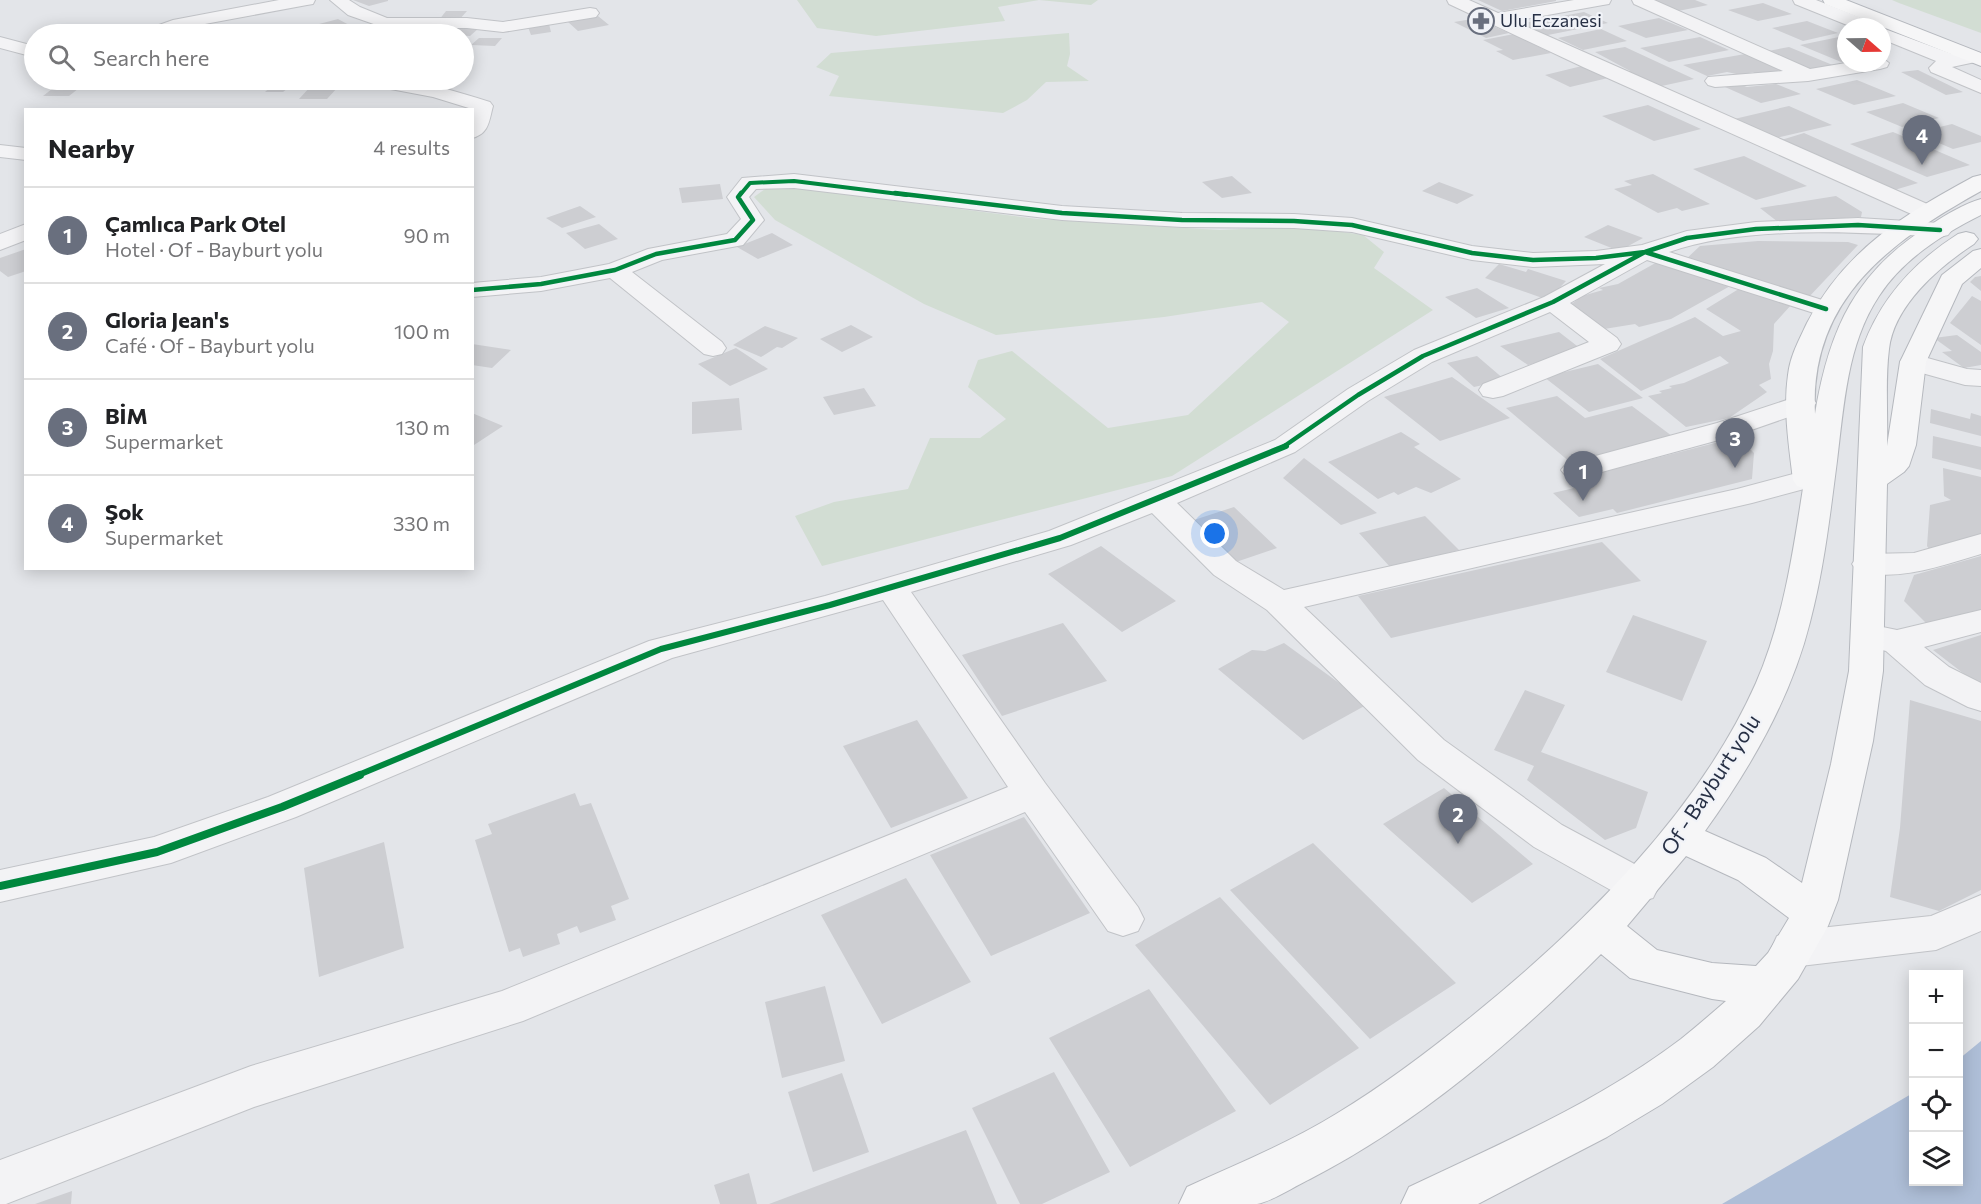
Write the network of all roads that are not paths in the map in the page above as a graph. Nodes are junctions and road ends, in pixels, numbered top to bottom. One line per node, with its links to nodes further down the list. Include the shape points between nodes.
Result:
1 (307, 0): 13 (street)
2 (338, 0): 10 (street, via 385,23 503,27)
3 (1455, 0): 12 (street)
4 (1603, 0): 12 (street)
5 (1640, 0): 22 (street)
6 (1801, 0): 11 (street)
7 (1831, 0): 18 (highway)
8 (1863, 0): 14 (highway)
9 (1875, 0): 14 (highway)
10 (590, 13)
11 (1846, 18)
12 (1495, 19): 31 (street)
13 (178, 24)
14 (1934, 27): 18 (highway)
15 (1891, 37): 19 (street)
16 (0, 42): 17 (street)
17 (24, 49)
18 (1978, 54): 19 (street)
19 (1943, 57): 20 (street); 24 (street, via 1938,68)
20 (1891, 62)
21 (1837, 70): 22 (street)
22 (1808, 75): 23 (street)
23 (1715, 81)
24 (1981, 87)
25 (425, 90): 26 (street, via 483,106)
26 (474, 131)
27 (0, 151): 28 (street)
28 (24, 154)
29 (1981, 182): 31 (highway)
30 (1981, 206): 31 (highway, Of - Bayburt yolu)
31 (1933, 221): 32 (highway); 52 (highway, Of - Bayburt yolu, via 1878,281 1845,338 1832,387)
32 (1903, 228): 37 (street, via 1858,225 1756,229 1687,238); 42 (highway, via 1857,266)
33 (24, 232): 35 (street)
34 (1981, 232): 50 (highway, via 1926,267 1899,299 1881,332 1876,347)
35 (0, 243)
36 (617, 245): 39 (street)
37 (1644, 252): 39 (street, via 1533,260 1472,253 1352,225 1062,213 794,181 750,183 738,197 753,220 735,240 656,254); 41 (street); 42 (street)
38 (1981, 256): 44 (highway, via 1951,280)
39 (624, 267): 40 (street, via 541,284); 43 (street)
40 (474, 290)
41 (1552, 302): 46 (street, via 1608,344); 51 (street, via 1423,356 1358,394 1285,446)
42 (1827, 309): 47 (highway, via 1804,361)
43 (713, 348)
44 (1913, 362): 45 (street); 50 (highway, via 1902,445 1894,466)
45 (1976, 381)
46 (1493, 390)
47 (1802, 403): 48 (street, via 1727,429); 49 (highway)
48 (1576, 470)
49 (1808, 478): 52 (highway); 56 (street, via 1741,497)
50 (1873, 480): 54 (highway)
51 (1157, 500): 55 (street, via 1060,538); 56 (street, via 1225,568)
52 (1813, 521): 61 (highway, Of - Bayburt yolu, via 1799,598 1775,680 1728,766)
53 (1981, 544): 54 (street, via 1915,563)
54 (1868, 564): 58 (highway)
55 (891, 587): 60 (street); 62 (street, via 661,649 282,807 156,852)
56 (1279, 602): 63 (street, via 1431,750 1548,836)
57 (1981, 621): 58 (street)
58 (1882, 639): 59 (street, via 1937,676); 65 (highway, via 1866,670 1838,820)
59 (1981, 698)
60 (1032, 793): 66 (street); 70 (street, via 508,1008 251,1087)
61 (1681, 837): 63 (highway, Of - Bayburt yolu); 65 (highway, via 1752,869)
62 (0, 886)
63 (1639, 886): 67 (highway, Of - Bayburt yolu)
64 (1981, 912): 68 (street, via 1936,933)
65 (1813, 913): 68 (highway)
66 (1123, 920)
67 (1599, 928): 69 (highway, via 1645,965 1712,981); 71 (highway, Of - Bayburt yolu, via 1528,997 1387,1107 1335,1140)
68 (1792, 949): 69 (highway)
69 (1768, 986): 72 (highway, via 1724,1032 1624,1102 1544,1147)
70 (0, 1183)
71 (1204, 1204)
72 (1426, 1204)

